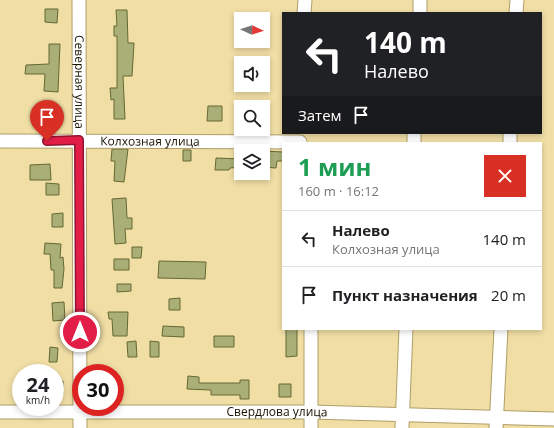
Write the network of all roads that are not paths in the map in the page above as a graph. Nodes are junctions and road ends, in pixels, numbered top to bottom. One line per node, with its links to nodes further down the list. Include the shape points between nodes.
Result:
1 (78, 0): 9 (street, Северная улица)
2 (305, 0): 5 (street)
3 (420, 0): 6 (street)
4 (517, 0): 7 (street)
5 (304, 12)
6 (420, 12)
7 (516, 12)
8 (300, 139): 9 (street, Колхозная улица)
9 (79, 140): 10 (street, Колхозная улица); 14 (street, Северная улица)
10 (0, 141)
11 (311, 330): 18 (street)
12 (406, 330): 19 (street)
13 (501, 330): 22 (street)
14 (80, 364)
15 (0, 412): 16 (street, Свердлова улица)
16 (72, 412)
17 (124, 412): 18 (street, Свердлова улица)
18 (311, 412): 19 (street, Свердлова улица); 24 (street)
19 (402, 414): 22 (street, Свердлова улица); 25 (street)
20 (80, 416): 23 (street, Северная улица)
21 (554, 419): 22 (street, Свердлова улица)
22 (496, 422)
23 (80, 428)
24 (311, 428)
25 (402, 428)

